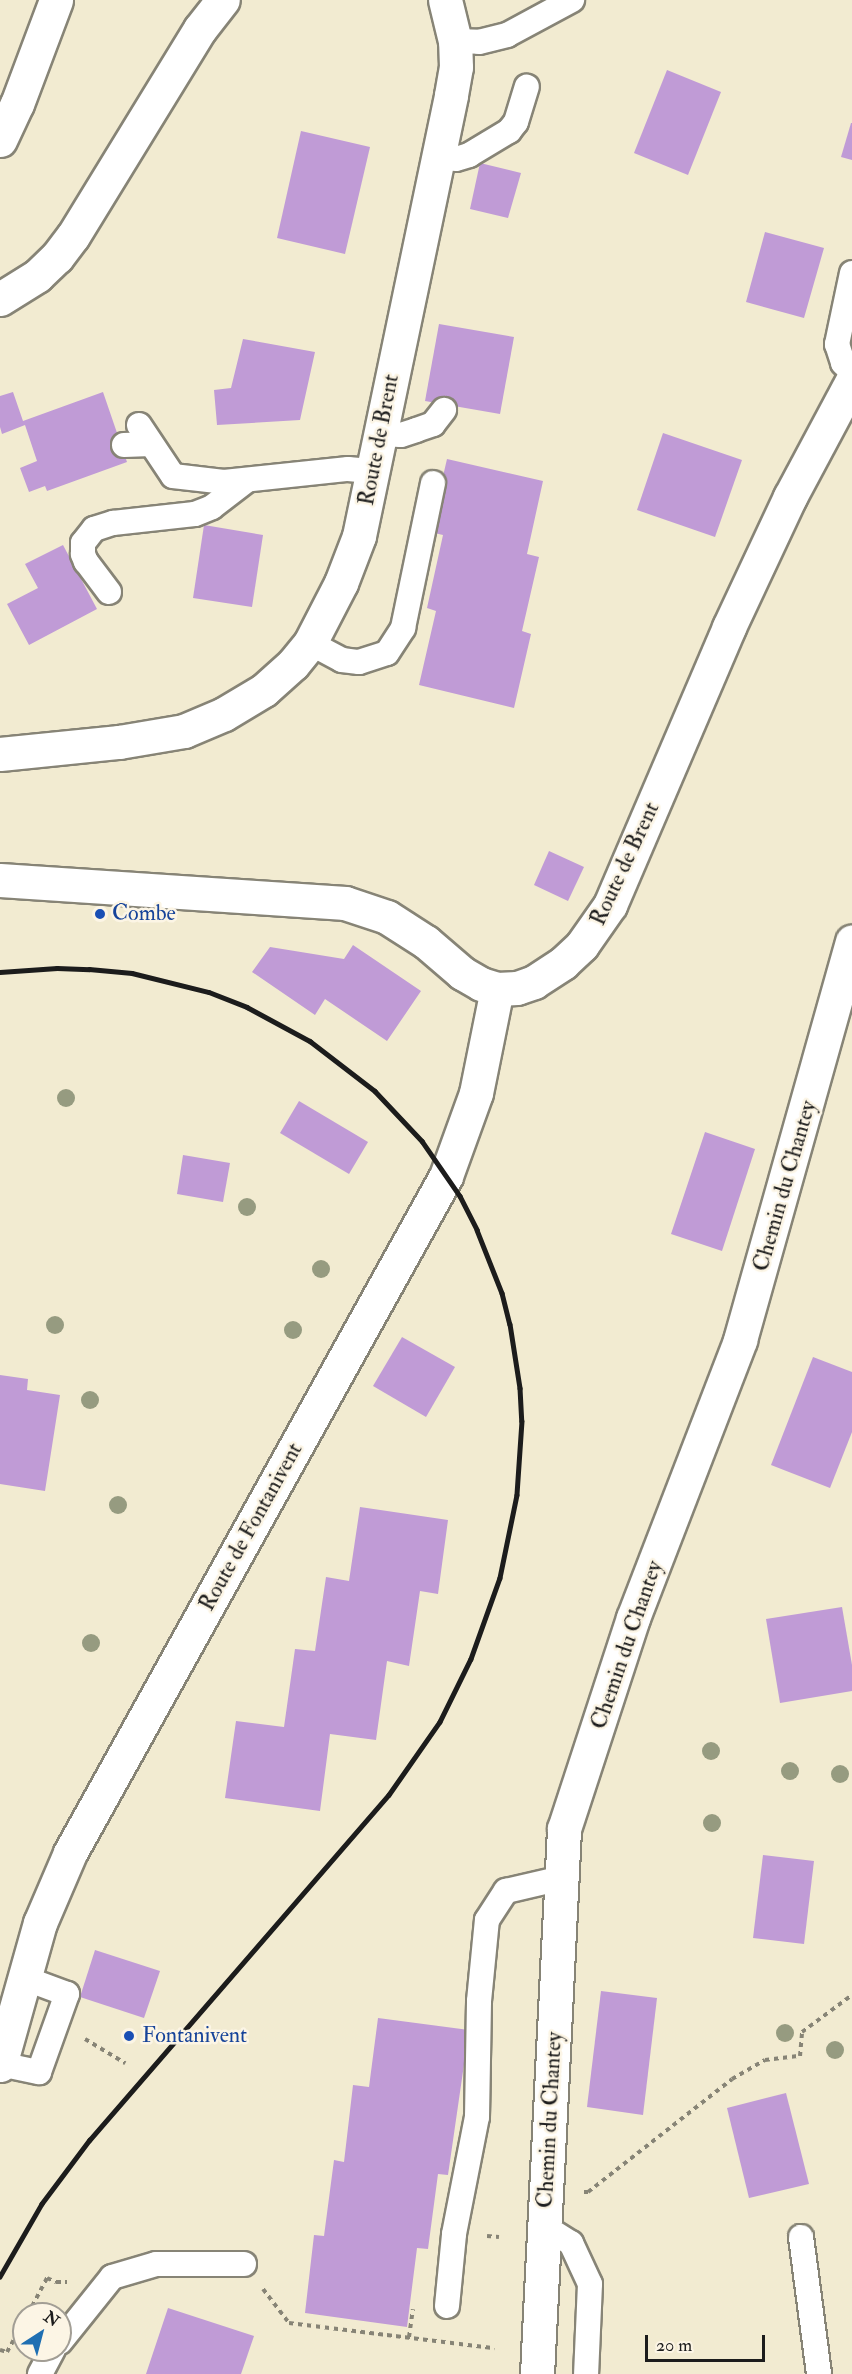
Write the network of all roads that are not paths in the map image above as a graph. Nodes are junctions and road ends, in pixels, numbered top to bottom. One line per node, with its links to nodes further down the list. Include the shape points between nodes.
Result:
1 (56, 0): 7 (main road)
2 (223, 0): 10 (main road, via 200,28 63,250 37,276)
3 (445, 0): 5 (main road, Route de Brent)
4 (572, 0): 5 (lane, via 507,35 479,42)
5 (455, 41): 8 (main road, Route de Brent, via 456,67)
6 (527, 87): 8 (lane, via 516,122 509,131 469,155 456,159)
7 (0, 140)
8 (438, 157): 14 (main road, Route de Brent)
9 (852, 273): 11 (lane, via 837,344 843,363)
10 (0, 299)
11 (852, 372)
12 (852, 381): 24 (main road, Route de Brent, via 790,497 729,627 600,923 563,963 541,978 517,988)
13 (444, 410): 14 (lane, via 433,424 401,435)
14 (380, 434): 16 (main road, Route de Brent)
15 (124, 445): 17 (lane, via 145,434 173,476 224,482)
16 (373, 471): 17 (lane, via 348,469); 20 (main road, Route de Brent, via 359,536 341,583)
17 (247, 480): 19 (lane, via 212,507 195,514 113,523 94,529 83,543 83,554)
18 (433, 483): 20 (lane, via 403,628 387,653 359,662 342,660)
19 (109, 591)
20 (310, 643): 21 (main road, Route de Brent, via 264,690 224,714 184,731)
21 (0, 754)
22 (0, 880): 24 (main road, via 345,903 387,917 426,942 462,973)
23 (852, 940): 25 (main road, Chemin du Chantey, via 740,1340 633,1618 564,1830)
24 (497, 989): 26 (main road, Route de Fontanivent, via 476,1093 446,1176 70,1853 40,1923)
25 (562, 1878): 28 (main road, Chemin du Chantey); 31 (lane, via 506,1891 487,1920 479,2001 477,2117 453,2234)
26 (24, 1978): 27 (main road, Route de Fontanivent); 27 (lane, via 67,1994 39,2072)
27 (0, 2065)
28 (545, 2227): 33 (main road, Chemin du Chantey); 34 (lane, via 571,2243 590,2284)
29 (801, 2237): 35 (lane)
30 (244, 2264): 32 (lane, via 156,2264 112,2277)
31 (447, 2306)
32 (72, 2327)
33 (537, 2374)
34 (586, 2374)
35 (819, 2374)

